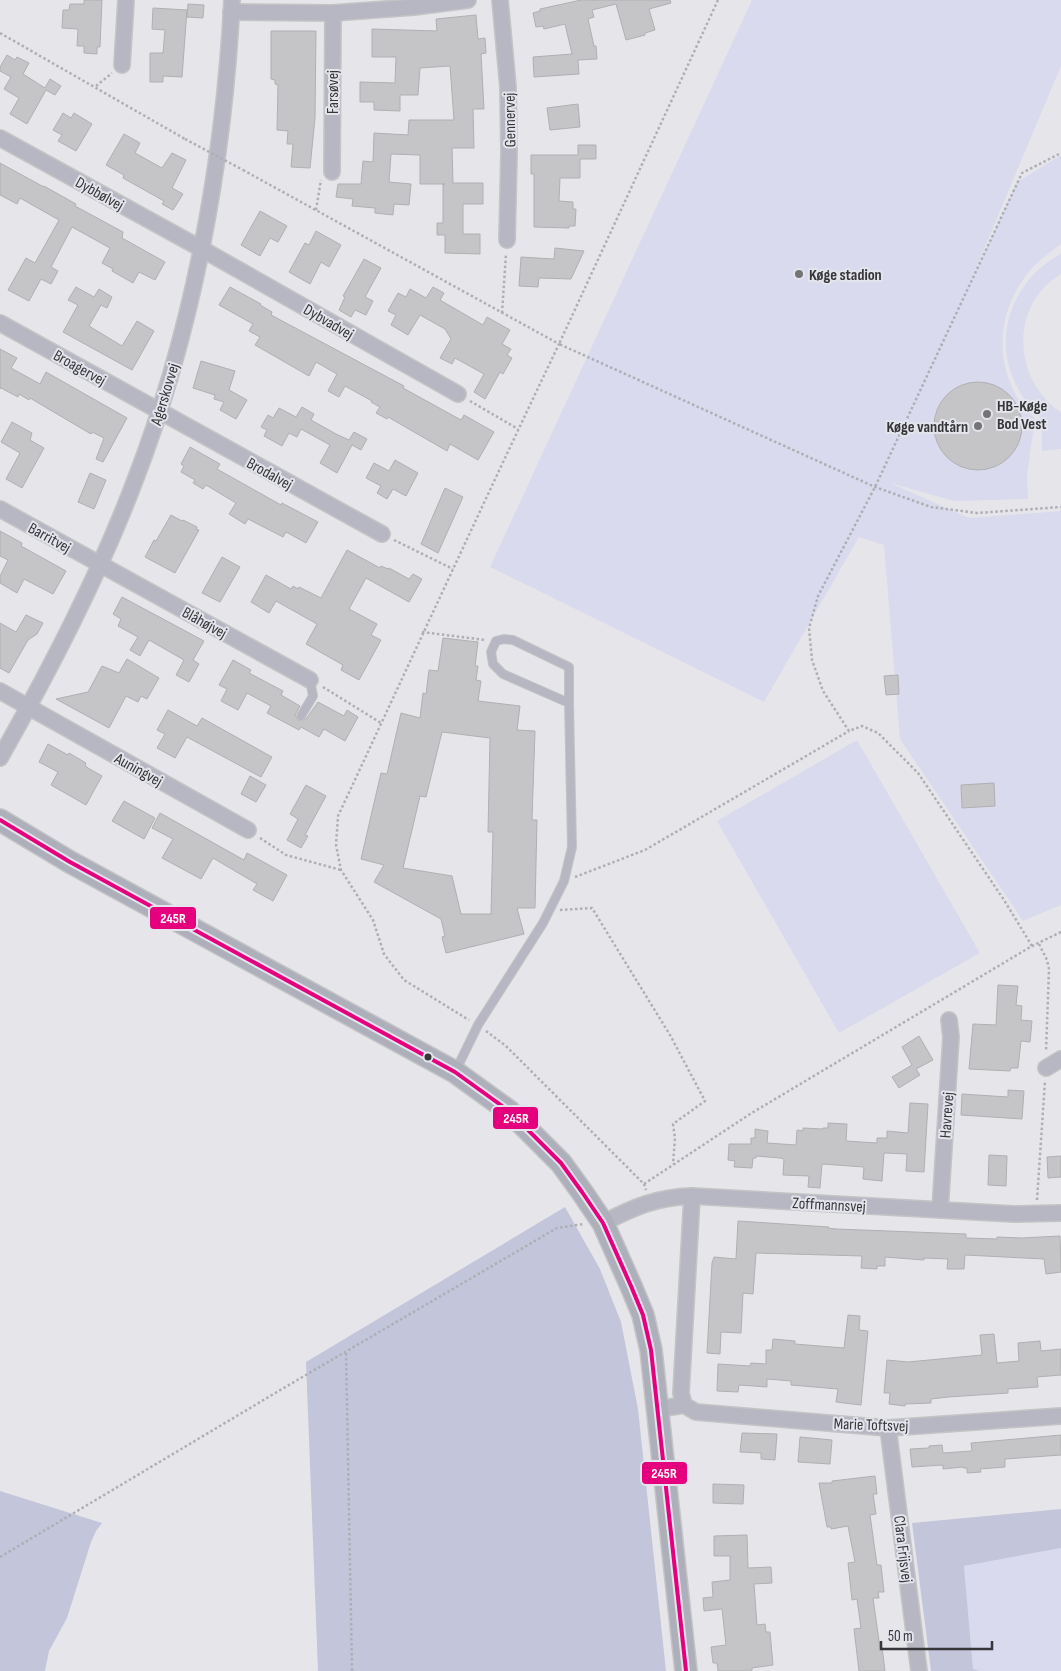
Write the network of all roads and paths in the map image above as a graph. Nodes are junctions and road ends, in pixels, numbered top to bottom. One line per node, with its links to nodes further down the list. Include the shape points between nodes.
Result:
1 (126, 0): 8 (street)
2 (468, 0): 6 (street)
3 (500, 0): 14 (street, Gennervej, via 510,153)
4 (718, 0): 18 (path)
5 (231, 6): 6 (street); 15 (street, Agerskovvej, via 224,106)
6 (333, 13): 12 (street, Farsøvej)
7 (0, 33): 9 (path)
8 (122, 65): 9 (path)
9 (96, 86): 13 (path, bridge)
10 (0, 138): 15 (street, Dybbølvej)
11 (1061, 153): 22 (path, via 1022,173)
12 (332, 172): 13 (path, via 321,178)
13 (316, 210): 16 (path)
14 (507, 240): 16 (path)
15 (200, 248): 19 (street, Dybvadvej); 20 (street, Agerskovvej, via 185,325)
16 (502, 313): 18 (path)
17 (0, 323): 20 (street, Broagervej)
18 (559, 344): 21 (path); 22 (path)
19 (458, 394): 21 (path)
20 (159, 412): 25 (street, Brodalvej); 26 (street, Agerskovvej)
21 (518, 429): 27 (path)
22 (875, 487): 23 (path, via 931,507 977,513); 36 (path, via 818,596 809,628 812,660 823,691)
23 (1061, 507)
24 (0, 509): 26 (street, Barritvej)
25 (382, 534): 27 (path)
26 (100, 564): 30 (street, Blåhøjvej); 33 (street, Agerskovvej)
27 (453, 570): 28 (path)
28 (422, 632): 29 (path); 35 (path)
29 (496, 641): 32 (lane, via 492,652 493,664 503,674); 32 (lane, via 513,640 569,668)
30 (310, 680): 34 (lane, via 313,696); 35 (path)
31 (0, 691): 33 (street, Auningvej)
32 (569, 703): 41 (lane, via 572,847)
33 (29, 708): 37 (street, Agerskovvej); 39 (street, Auningvej)
34 (301, 716)
35 (382, 723): 40 (path, via 338,816 336,845)
36 (849, 731): 41 (path, via 645,850); 44 (path, via 862,726 878,733 918,773)
37 (0, 758)
38 (0, 820): 49 (street, via 70,862)
39 (248, 830): 40 (path, via 286,855)
40 (341, 870): 46 (path, via 373,920 384,954 404,980)
41 (564, 881): 42 (lane)
42 (549, 911): 46 (lane); 50 (path, via 592,908 670,1035 705,1101 673,1124)
43 (1061, 932): 44 (path)
44 (1032, 946): 50 (path, via 750,1114)
45 (949, 1020): 54 (street, Havrevej, via 951,1037)
46 (478, 1026): 49 (lane); 51 (path, via 506,1046)
47 (1061, 1059): 48 (street)
48 (1046, 1068)
49 (455, 1072): 57 (street, via 509,1111 560,1163)
50 (673, 1164): 51 (path)
51 (644, 1184): 53 (path)
52 (692, 1196): 53 (street, Zoffmannsvej, via 670,1196); 54 (street, Zoffmannsvej); 59 (street, via 681,1393)
53 (649, 1202): 57 (street, Zoffmannsvej)
54 (940, 1210): 55 (street, Zoffmannsvej, via 1014,1214)
55 (1061, 1212)
56 (580, 1216): 57 (path)
57 (594, 1223): 58 (path, via 557,1228); 60 (street, via 631,1286 643,1315)
58 (346, 1352): 63 (path); 64 (path)
59 (684, 1406): 60 (street, Marie Toftsvej); 62 (street, Marie Toftsvej, via 696,1412)
60 (658, 1409): 65 (street)
61 (1061, 1416): 62 (street, Marie Toftsvej)
62 (888, 1428): 66 (street, Clara Frijsvej)
63 (0, 1557)
64 (352, 1671)
65 (686, 1671)
66 (919, 1671)

